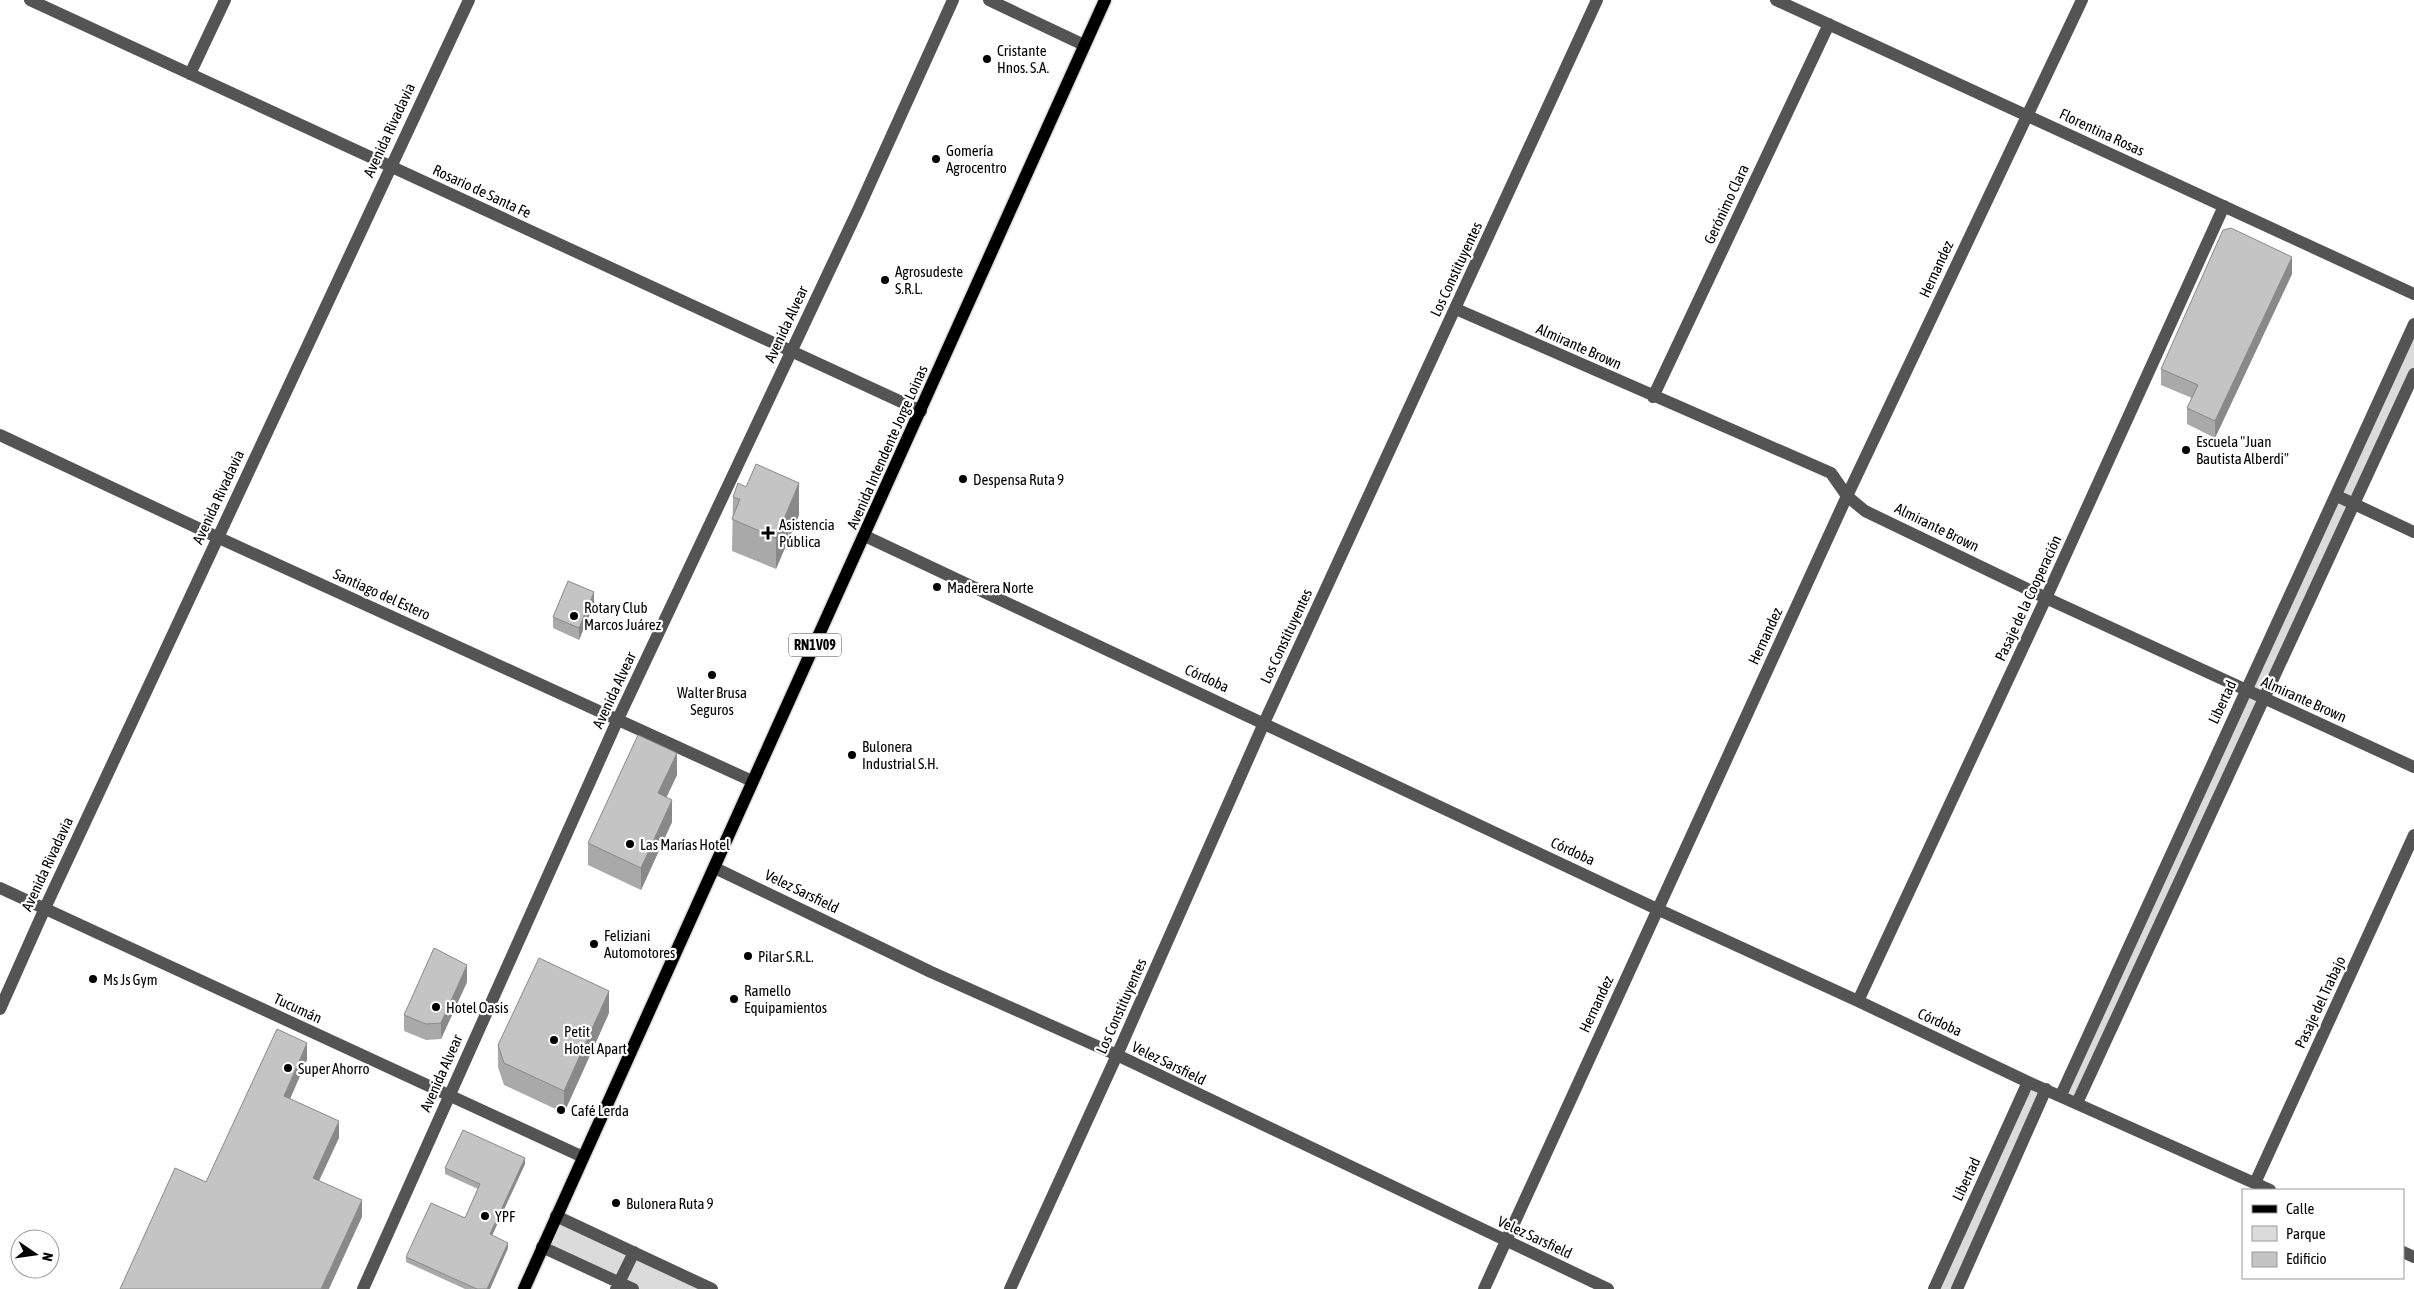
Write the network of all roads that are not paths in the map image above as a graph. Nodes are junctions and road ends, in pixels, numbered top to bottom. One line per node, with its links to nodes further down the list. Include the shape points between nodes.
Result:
1 (30, 0): 12 (street, Rosario de Santa Fe)
2 (224, 0): 12 (street)
3 (468, 0): 14 (street, Avenida Rivadavia)
4 (953, 0): 19 (street, Avenida Alvear)
5 (989, 0): 11 (street)
6 (1104, 0): 11 (main road, Avenida Intendente Jorge Loinas / RN1V09)
7 (1597, 0): 17 (street, Los Constituyentes)
8 (1776, 0): 10 (street, Florentina Rosas)
9 (2082, 0): 13 (street, Hernandez)
10 (1829, 24): 13 (street, Florentina Rosas); 21 (street, Gerónimo Clara)
11 (1084, 45): 22 (main road, Avenida Intendente Jorge Loinas / RN1V09)
12 (190, 74): 14 (street, Rosario de Santa Fe)
13 (2027, 116): 15 (street, Florentina Rosas); 24 (street, Hernandez)
14 (390, 166): 19 (street, Rosario de Santa Fe); 29 (street, Avenida Rivadavia)
15 (2224, 206): 16 (street, Florentina Rosas); 30 (street, Pasaje de la Cooperación)
16 (2414, 294)
17 (1456, 309): 21 (street, Almirante Brown); 34 (street, Los Constituyentes)
18 (2414, 324): 25 (street, Libertad)
19 (791, 351): 22 (street, Rosario de Santa Fe); 33 (street, Avenida Alvear)
20 (2414, 374): 26 (street)
21 (1653, 397): 24 (street, Almirante Brown, via 1831,473)
22 (921, 411): 28 (main road, Avenida Intendente Jorge Loinas / RN1V09)
23 (0, 435): 29 (street, Santiago del Estero)
24 (1847, 496): 30 (street, Almirante Brown, via 1865,510); 41 (street, Hernandez)
25 (2337, 496): 26 (street); 31 (street, Libertad)
26 (2354, 504): 27 (street); 32 (street)
27 (2414, 532)
28 (864, 536): 34 (street, Córdoba); 36 (main road, Avenida Intendente Jorge Loinas / RN1V09)
29 (217, 537): 33 (street, Santiago del Estero); 40 (street, Avenida Rivadavia)
30 (2046, 598): 31 (street, Almirante Brown); 42 (street, Pasaje de la Cooperación)
31 (2245, 690): 32 (street, Almirante Brown); 48 (street, Libertad)
32 (2263, 698): 35 (street, Almirante Brown); 49 (street)
33 (618, 719): 36 (street, Santiago del Estero); 47 (street, Avenida Alvear)
34 (1264, 723): 41 (street, Córdoba); 44 (street, Los Constituyentes)
35 (2414, 767)
36 (752, 781): 38 (main road, Avenida Intendente Jorge Loinas / RN1V09)
37 (2414, 835): 51 (street, Pasaje del Trabajo)
38 (715, 868): 44 (street, Velez Sarsfield, via 931,972); 50 (main road, Avenida Intendente Jorge Loinas / RN1V09)
39 (0, 888): 40 (street, Tucumán)
40 (45, 908): 43 (street, Avenida Rivadavia); 47 (street, Tucumán)
41 (1657, 909): 42 (street, Córdoba); 54 (street, Hernandez)
42 (1858, 1001): 45 (street, Córdoba)
43 (0, 1009)
44 (1117, 1056): 54 (street, Velez Sarsfield); 62 (street, Los Constituyentes)
45 (2028, 1082): 46 (street, Córdoba); 65 (street, Libertad)
46 (2046, 1089): 48 (street, Córdoba); 66 (street)
47 (449, 1095): 50 (street, Tucumán); 58 (street, Avenida Alvear)
48 (2061, 1095): 49 (street, Córdoba)
49 (2078, 1103): 51 (street, Córdoba)
50 (583, 1157): 53 (main road, Avenida Intendente Jorge Loinas / RN1V09)
51 (2255, 1183): 52 (street, Córdoba)
52 (2268, 1189)
53 (556, 1216): 55 (main road, Avenida Intendente Jorge Loinas / RN1V09); 56 (street)
54 (1506, 1242): 63 (street, Hernandez); 64 (street, Velez Sarsfield)
55 (542, 1248): 57 (street); 59 (main road, Avenida Intendente Jorge Loinas / RN1V09)
56 (634, 1252): 57 (street); 61 (street)
57 (618, 1286): 60 (street)
58 (363, 1289)
59 (524, 1289)
60 (633, 1289)
61 (712, 1289)
62 (1010, 1289)
63 (1484, 1289)
64 (1608, 1289)
65 (1934, 1289)
66 (1957, 1289)

